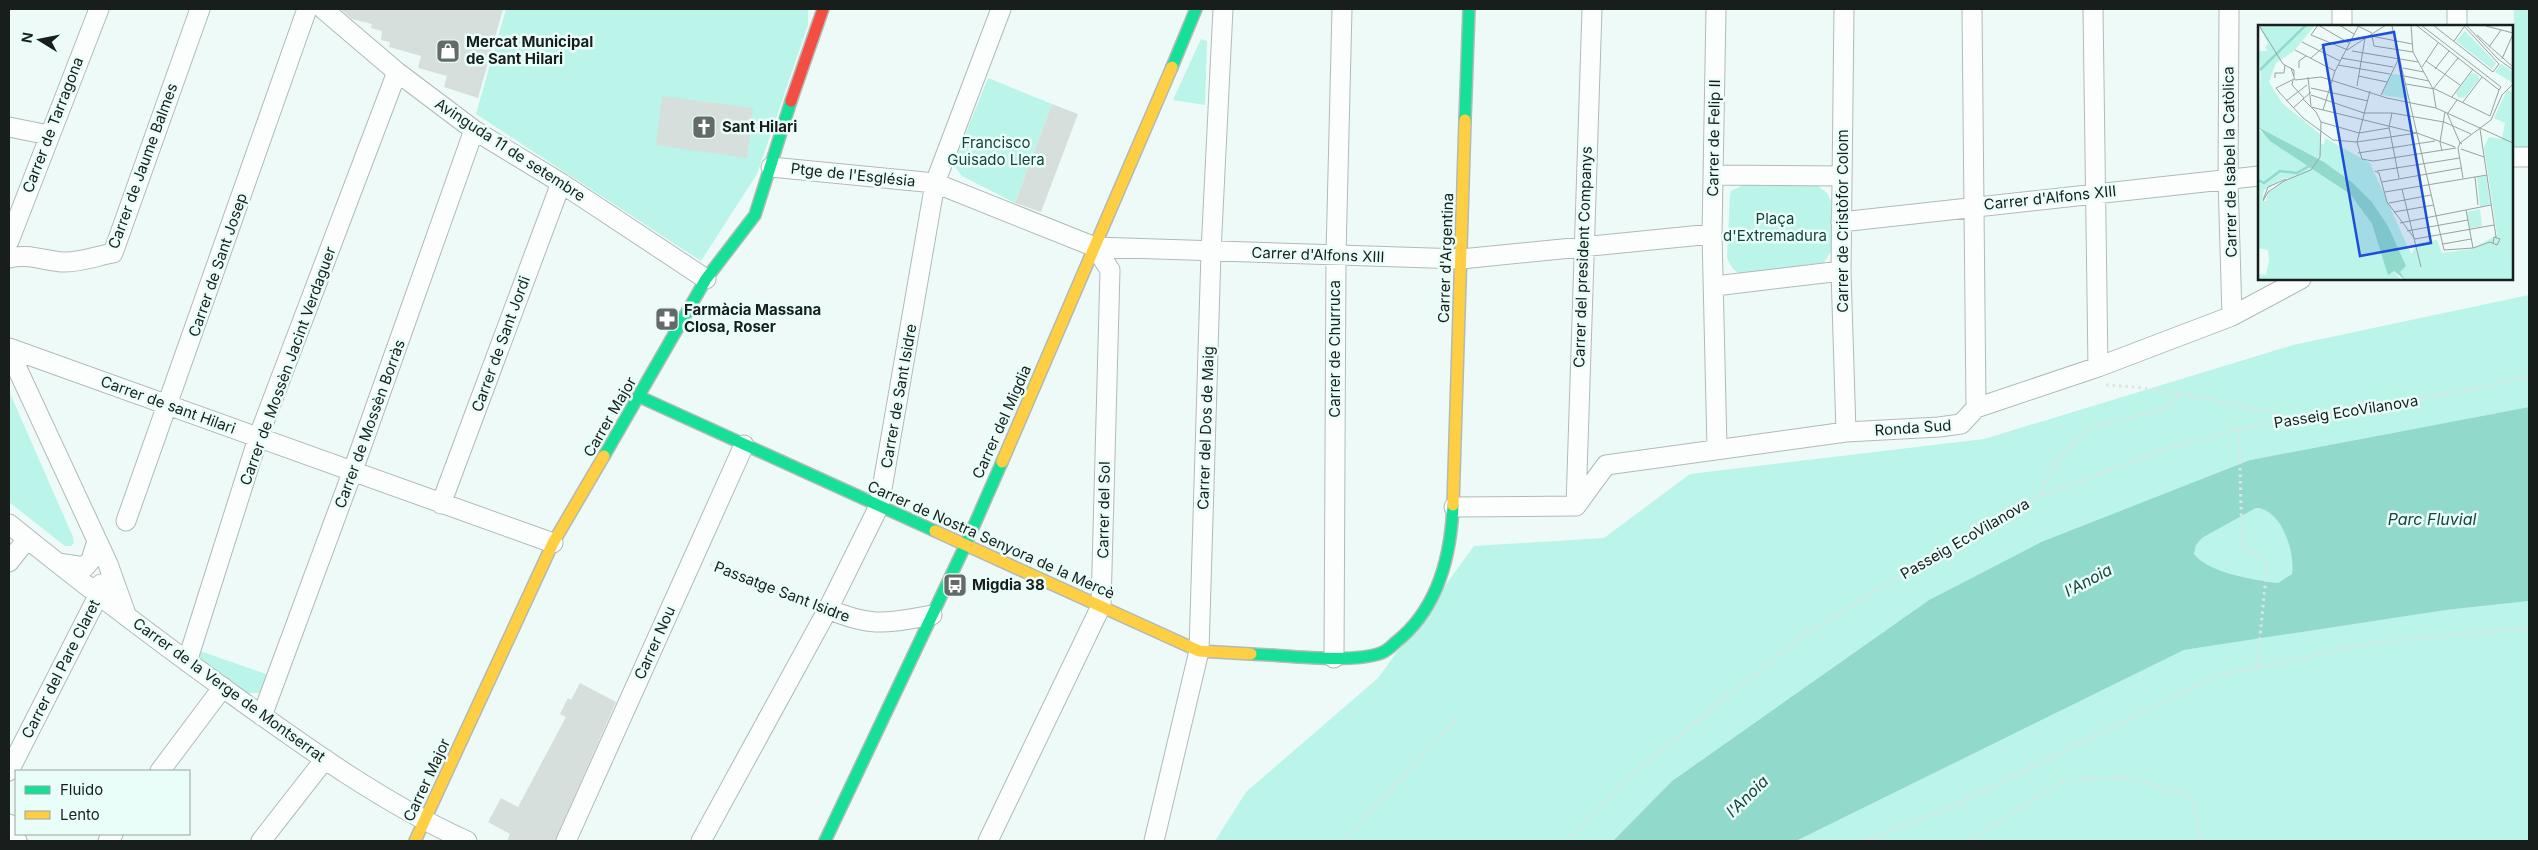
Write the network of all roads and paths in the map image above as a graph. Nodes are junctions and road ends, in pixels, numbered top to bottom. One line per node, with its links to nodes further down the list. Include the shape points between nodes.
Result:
1 (99, 9): 24 (street, Carrer de Tarragona)
2 (200, 9): 43 (street, Carrer de Jaume Balmes, via 113,254 63,262 39,257)
3 (307, 9): 55 (street, Carrer de Sant Josep)
4 (323, 9): 21 (street, Avinguda 11 de setembre)
5 (823, 9): 27 (street, Carrer Major)
6 (1001, 9): 33 (street, Carrer de Sant Isidre)
7 (1196, 9): 39 (street, Carrer del Migdia)
8 (1223, 9): 41 (street, Carrer del Dos de Maig)
9 (1342, 9): 42 (street, Carrer de Churruca)
10 (1469, 9): 44 (street, Carrer d'Argentina)
11 (1592, 9): 40 (street, Carrer del president Companys)
12 (1716, 9): 28 (street, Carrer de Felip II)
13 (1844, 9): 29 (street, Carrer de Cristòfor Colom)
14 (1972, 9): 35 (street)
15 (2093, 9): 34 (street)
16 (2229, 9): 31 (street, Carrer de Isabel la Catòlica)
17 (2342, 9): 19 (street)
18 (2457, 9): 20 (street)
19 (2342, 25)
20 (2457, 25)
21 (397, 72): 23 (street, Avinguda 11 de setembre); 60 (street, Carrer de Mossèn Jacint Verdaguer)
22 (9, 127): 24 (street)
23 (474, 130): 32 (street, Avinguda 11 de setembre); 63 (street, Carrer de Mossèn Borràs)
24 (49, 134): 38 (street, Carrer de Tarragona)
25 (2513, 157): 26 (street)
26 (2529, 157)
27 (771, 167): 33 (street, Ptge de l'Església); 46 (street, Carrer Major, via 755,215)
28 (1714, 175): 29 (street); 37 (street, Carrer de Felip II)
29 (1842, 176): 36 (street, Carrer de Cristòfor Colom)
30 (2258, 176): 31 (street, Carrer d'Alfons XIII)
31 (2228, 180): 34 (street, Carrer d'Alfons XIII); 49 (street, Carrer de Isabel la Catòlica)
32 (561, 183): 46 (street, Avinguda 11 de setembre); 65 (street, Carrer de Sant Jordi)
33 (935, 183): 39 (street, Carrer d'Alfons XIII); 66 (street, Carrer de Sant Isidre)
34 (2097, 193): 35 (street, Carrer d'Alfons XIII); 51 (street)
35 (1972, 206): 36 (street, Carrer d'Alfons XIII); 56 (street)
36 (1841, 222): 45 (street, Carrer de Cristòfor Colom)
37 (1712, 234): 40 (street, Carrer d'Alfons XIII); 48 (street, Carrer de Felip II)
38 (9, 241)
39 (1095, 247): 41 (street, Carrer d'Alfons XIII); 74 (street, Carrer del Migdia); 80 (street, Carrer del Sol, via 1110,270)
40 (1583, 247): 44 (street, Carrer d'Alfons XIII); 67 (street, Carrer del president Companys)
41 (1211, 252): 42 (street, Carrer d'Alfons XIII); 85 (street, Carrer del Dos de Maig)
42 (1336, 255): 44 (street, Carrer d'Alfons XIII); 86 (street, Carrer de Churruca)
43 (9, 258)
44 (1461, 259): 68 (street, Carrer d'Argentina)
45 (1841, 272): 48 (street); 59 (street, Carrer de Cristòfor Colom)
46 (706, 279): 54 (street, Carrer Major)
47 (2299, 280): 49 (street, Ronda Sud)
48 (1715, 286): 62 (street, Carrer de Felip II)
49 (2232, 316): 51 (street, Ronda Sud)
50 (9, 350): 55 (street, Carrer de sant Hilari); 72 (street, Carrer de la Verge de Montserrat)
51 (2098, 376): 53 (path); 56 (street, Ronda Sud)
52 (2529, 378): 57 (path, Passeig EcoVilanova)
53 (2182, 395): 57 (path, via 2233,403); 64 (path, via 2164,409 2091,428 2075,440 2049,472)
54 (640, 397): 61 (street, Carrer de Nostra Senyora de la Mercè); 73 (street, Carrer Major)
55 (168, 405): 60 (street, Carrer de sant Hilari); 69 (street, Carrer de Sant Josep)
56 (1976, 408): 59 (street, Ronda Sud, via 1961,424)
57 (2302, 420): 58 (path, Passeig EcoVilanova)
58 (2239, 429): 64 (path, Passeig EcoVilanova, via 2172,447); 88 (path, via 2242,545 2261,556 2267,566)
59 (1846, 432): 62 (street, Ronda Sud)
60 (258, 438): 63 (street, Carrer de sant Hilari); 87 (street, Carrer de Mossèn Jacint Verdaguer)
61 (744, 445): 66 (street, Carrer de Nostra Senyora de la Mercè); 75 (street, Carrer Nou)
62 (1717, 448): 67 (street, Ronda Sud, via 1606,465)
63 (352, 473): 65 (street, Carrer de sant Hilari); 90 (street, Carrer de Mossèn Borràs)
64 (2040, 496): 107 (path, Passeig EcoVilanova, via 1987,523 1804,634 1640,767)
65 (441, 504): 73 (street, Carrer de sant Hilari)
66 (880, 506): 74 (street, Carrer de Nostra Senyora de la Mercè); 81 (street, Carrer de Sant Isidre)
67 (1576, 506): 68 (street)
68 (1454, 507): 86 (street, Carrer de Nostra Senyora de la Mercè, via 1452,535 1440,582 1408,633 1383,653)
69 (126, 521)
70 (9, 524): 71 (street)
71 (27, 539): 76 (street); 77 (street)
72 (97, 541): 77 (street, via 91,560 85,567); 78 (street, Carrer de la Verge de Montserrat)
73 (553, 544): 95 (street, Carrer Major)
74 (964, 546): 80 (street, Carrer de Nostra Senyora de la Mercè); 82 (street, Carrer del Migdia)
75 (693, 558): 81 (path, Passatge Sant Isidre, via 814,607); 101 (street, Carrer Nou)
76 (9, 562)
77 (57, 563): 79 (street)
78 (108, 564): 79 (street, Carrer del Pare Claret); 83 (street, Carrer de la Verge de Montserrat)
79 (98, 596): 83 (street); 94 (street, Carrer del Pare Claret)
80 (1101, 606): 85 (street, Carrer de Nostra Senyora de la Mercè); 104 (street, Carrer del Sol)
81 (828, 609): 82 (street, Passatge Sant Isidre, via 869,623 890,623); 102 (street, Carrer de Sant Isidre)
82 (932, 615): 103 (street, Carrer del Migdia)
83 (127, 617): 87 (street, Carrer de la Verge de Montserrat)
84 (2529, 628): 88 (path, via 2378,642)
85 (1199, 651): 86 (street, Carrer de Nostra Senyora de la Mercè); 105 (street, Carrer del Dos de Maig)
86 (1334, 658)
87 (187, 662): 89 (street, Carrer de la Verge de Montserrat)
88 (2257, 667): 108 (path, via 2215,676 1943,811)
89 (222, 687): 90 (street, Carrer de la Verge de Montserrat); 93 (street)
90 (262, 716): 92 (street, Carrer de la Verge de Montserrat)
91 (1458, 716): 106 (path)
92 (325, 759): 95 (street, Carrer de la Verge de Montserrat); 98 (street)
93 (161, 770)
94 (9, 771)
95 (424, 822): 99 (street, Carrer Major); 100 (street, Carrer de la Verge de Montserrat)
96 (9, 824): 97 (street)
97 (17, 841)
98 (261, 841)
99 (415, 841)
100 (467, 841)
101 (566, 841)
102 (701, 841)
103 (825, 841)
104 (988, 841)
105 (1154, 841)
106 (1344, 841)
107 (1567, 841)
108 (1864, 841)
109 (1968, 841): 110 (path, via 2065,780 2127,777 2193,798)
110 (2200, 841)

